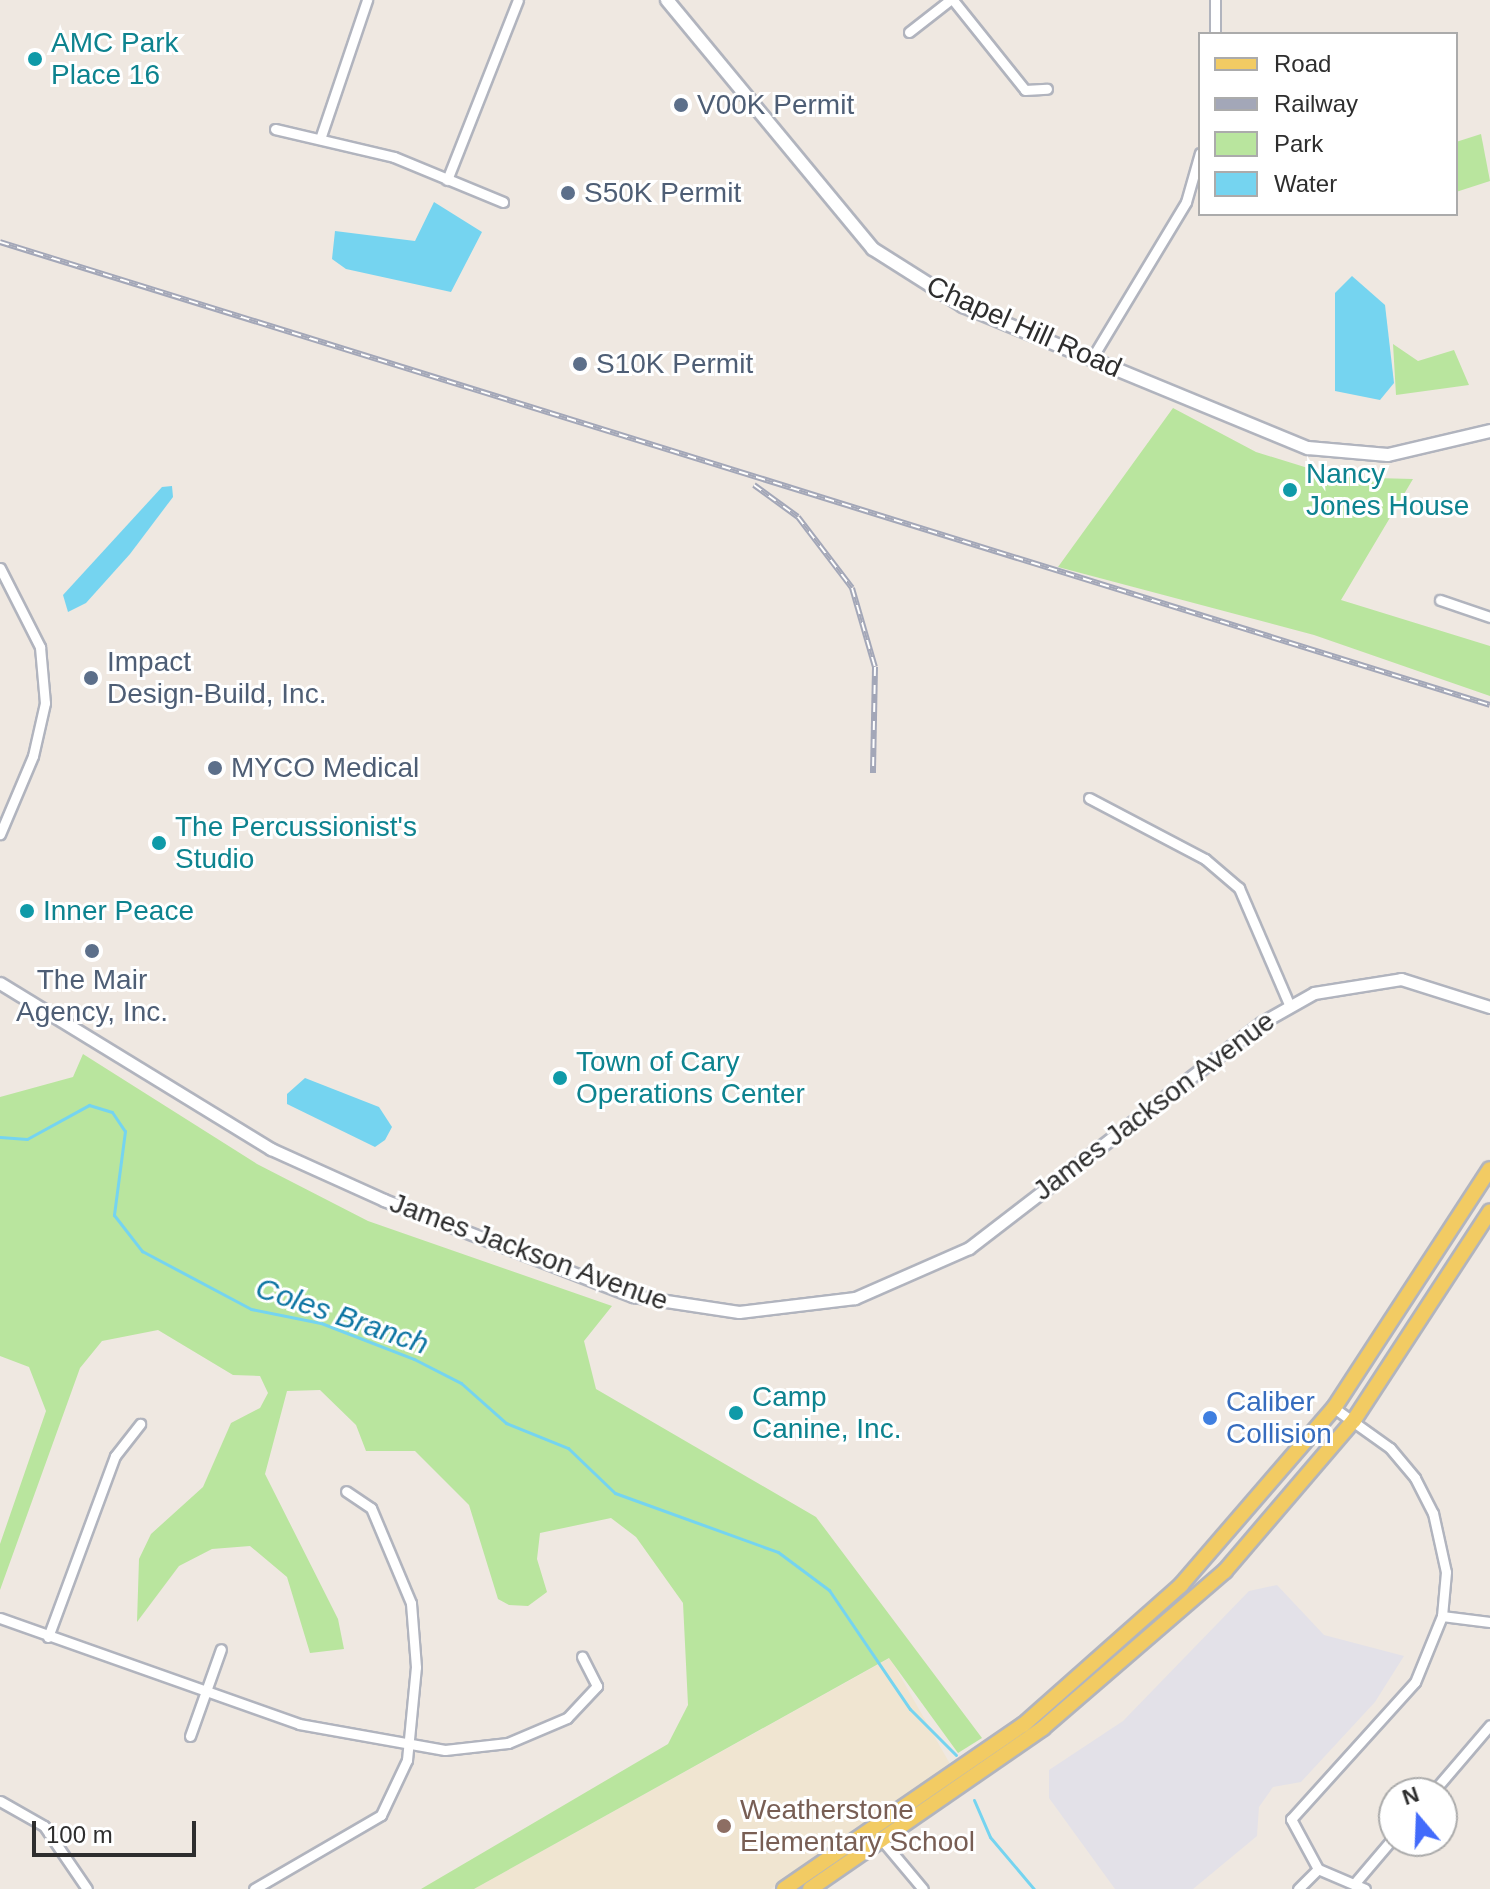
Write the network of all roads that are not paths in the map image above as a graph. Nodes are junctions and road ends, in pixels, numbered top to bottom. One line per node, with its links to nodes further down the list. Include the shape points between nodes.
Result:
1 (367, 0): 10 (street)
2 (518, 0): 12 (street)
3 (952, 0): 6 (street); 8 (street, via 1025,90)
4 (1215, 0): 7 (street)
5 (672, 2): 14 (main road, Chapel Hill Road, via 873,249 963,306)
6 (909, 32)
7 (1215, 32)
8 (1047, 89)
9 (275, 129): 10 (street)
10 (320, 139): 12 (street)
11 (1198, 160): 14 (street, via 1186,202)
12 (447, 180): 13 (street)
13 (503, 202)
14 (1092, 358): 15 (main road, Chapel Hill Road, via 1308,448 1388,455)
15 (1490, 431)
16 (0, 568): 20 (street, via 40,647 45,703 33,756)
17 (1440, 600): 18 (street)
18 (1490, 617)
19 (1089, 798): 22 (street, via 1205,859 1239,888)
20 (0, 834)
21 (0, 983): 22 (street, James Jackson Avenue, via 271,1149 384,1200 633,1296 739,1312 855,1298 969,1248)
22 (1289, 1004): 23 (street, James Jackson Avenue, via 1338,985 1386,978 1447,988)
23 (1490, 1007)
24 (1490, 1169): 26 (main road)
25 (1490, 1211): 27 (main road)
26 (1334, 1408): 27 (street); 48 (main road, via 1226,1538 1096,1666 1023,1725)
27 (1354, 1420): 30 (street, via 1397,1455 1433,1513 1445,1557); 42 (main road, via 1258,1536 1131,1657)
28 (140, 1424): 33 (street, via 115,1456)
29 (346, 1491): 39 (street, via 371,1508 411,1603 416,1644)
30 (1442, 1616): 32 (street); 44 (street, via 1415,1682 1291,1819)
31 (0, 1618): 33 (street)
32 (1490, 1622)
33 (48, 1637): 36 (street)
34 (221, 1649): 36 (street)
35 (582, 1657): 39 (street, via 597,1686 584,1705 546,1729 486,1748)
36 (205, 1692): 38 (street); 39 (street, via 299,1724)
37 (1490, 1725): 40 (street)
38 (190, 1736)
39 (408, 1746): 47 (street, via 402,1780 381,1815)
40 (1446, 1777)
41 (0, 1801): 46 (street, via 44,1826)
42 (881, 1839): 49 (main road); 50 (street)
43 (1378, 1856): 45 (street)
44 (1318, 1869): 45 (street); 51 (street)
45 (1354, 1884): 52 (street)
46 (87, 1889)
47 (254, 1889)
48 (784, 1889)
49 (810, 1889)
50 (923, 1889)
51 (1298, 1889)
52 (1365, 1889)

